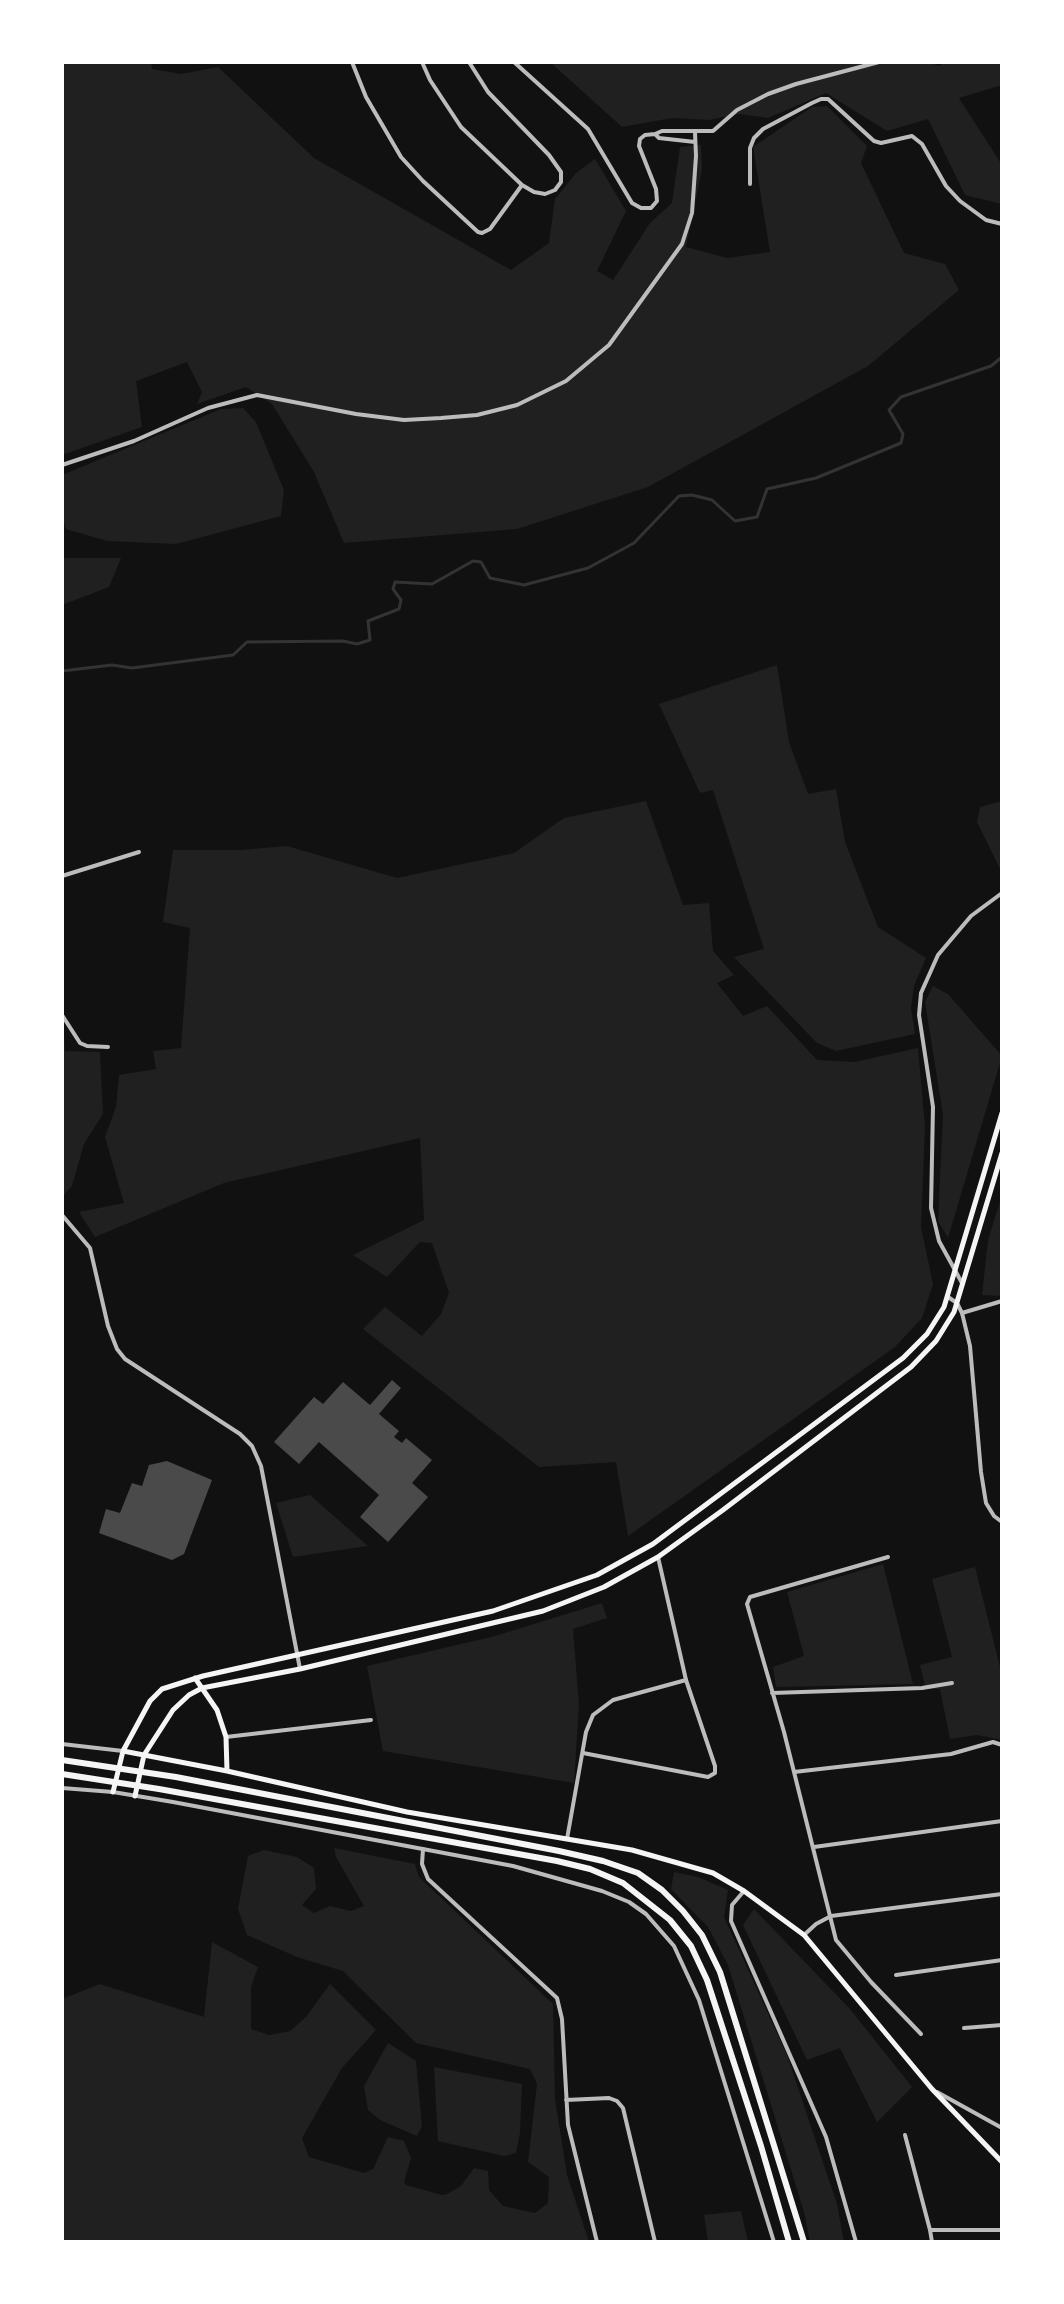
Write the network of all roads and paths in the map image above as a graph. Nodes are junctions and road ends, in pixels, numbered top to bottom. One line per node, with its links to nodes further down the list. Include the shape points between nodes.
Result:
1 (352, 62): 10 (street, via 401,157 478,232 490,229)
2 (422, 62): 10 (street, via 461,127)
3 (469, 62): 10 (street, via 488,92 561,172 561,182 545,194)
4 (514, 62): 7 (street, via 588,129 632,203 641,208 651,208 657,201 639,146 645,135)
5 (879, 62): 6 (street, via 782,89 737,110 713,131)
6 (695, 132): 7 (street); 8 (street)
7 (655, 134): 8 (street)
8 (695, 142): 12 (street, via 692,213 682,244 609,345 553,388 477,415 404,420 257,395 208,408)
9 (750, 184): 11 (street, via 754,138 828,99 874,141 912,136 960,201 986,220)
10 (522, 185)
11 (1002, 224)
12 (62, 465)
13 (139, 852): 14 (street)
14 (62, 876)
15 (1002, 893): 21 (street, via 971,916 938,955 921,993 919,1015 933,1107 931,1208)
16 (62, 1015): 17 (street, via 80,1043)
17 (108, 1047)
18 (1002, 1113): 21 (main road)
19 (1002, 1153): 22 (main road)
20 (62, 1215): 30 (street, via 90,1248 108,1326 125,1359 252,1446 261,1466)
21 (955, 1273): 22 (street); 23 (main road)
22 (963, 1284): 25 (main road)
23 (948, 1297): 25 (street); 30 (main road, via 927,1334 903,1358 635,1556 568,1587 493,1611)
24 (1002, 1301): 26 (street)
25 (957, 1303): 26 (street); 28 (main road, via 936,1341 911,1367)
26 (962, 1313): 27 (street, via 986,1503)
27 (1002, 1522)
28 (658, 1557): 31 (main road, via 604,1587 543,1611); 33 (street)
29 (888, 1557): 36 (street, via 747,1600)
30 (297, 1657): 31 (street); 32 (main road)
31 (300, 1669): 35 (main road)
32 (195, 1678): 35 (main road); 41 (main road, via 162,1689 150,1701)
33 (686, 1680): 42 (street, via 613,1700 593,1715); 42 (street, via 715,1773 708,1777)
34 (952, 1683): 36 (street)
35 (202, 1688): 38 (main road); 43 (main road, via 173,1710)
36 (772, 1693): 46 (street)
37 (371, 1720): 38 (street)
38 (226, 1737): 45 (main road)
39 (62, 1744): 41 (street)
40 (1002, 1745): 46 (street, via 993,1742 951,1754)
41 (123, 1751): 43 (main road); 49 (main road)
42 (583, 1753): 52 (street)
43 (144, 1755): 45 (main road); 50 (main road)
44 (62, 1760): 75 (highway, via 176,1777 603,1861 638,1873 662,1890 702,1935 720,1972)
45 (227, 1771): 52 (main road, via 427,1816)
46 (794, 1772): 53 (street)
47 (62, 1774): 74 (highway, via 557,1861 623,1883 670,1920 691,1946 707,1980)
48 (62, 1788): 49 (street)
49 (113, 1792): 50 (street)
50 (135, 1796): 54 (street)
51 (1002, 1821): 53 (street)
52 (567, 1839): 55 (main road, via 685,1863)
53 (814, 1847): 57 (street)
54 (423, 1849): 65 (street, via 428,1879 557,1998); 73 (street, via 513,1866 602,1891 629,1902 661,1929 699,2000)
55 (744, 1891): 58 (main road); 76 (street, via 732,1905 731,1921 826,2137)
56 (1002, 1894): 57 (street)
57 (831, 1916): 58 (street); 63 (street, via 836,1940)
58 (804, 1935): 64 (main road)
59 (1002, 1960): 60 (street)
60 (896, 1975)
61 (1002, 2025): 62 (street)
62 (964, 2028)
63 (921, 2034)
64 (932, 2089): 66 (street); 68 (main road)
65 (566, 2100): 71 (street); 72 (street, via 609,2098 623,2108)
66 (1002, 2128)
67 (905, 2135): 69 (street)
68 (1002, 2162)
69 (930, 2230): 70 (street); 77 (street)
70 (1002, 2230)
71 (597, 2242)
72 (655, 2242)
73 (774, 2242)
74 (789, 2242)
75 (804, 2242)
76 (856, 2242)
77 (932, 2242)

